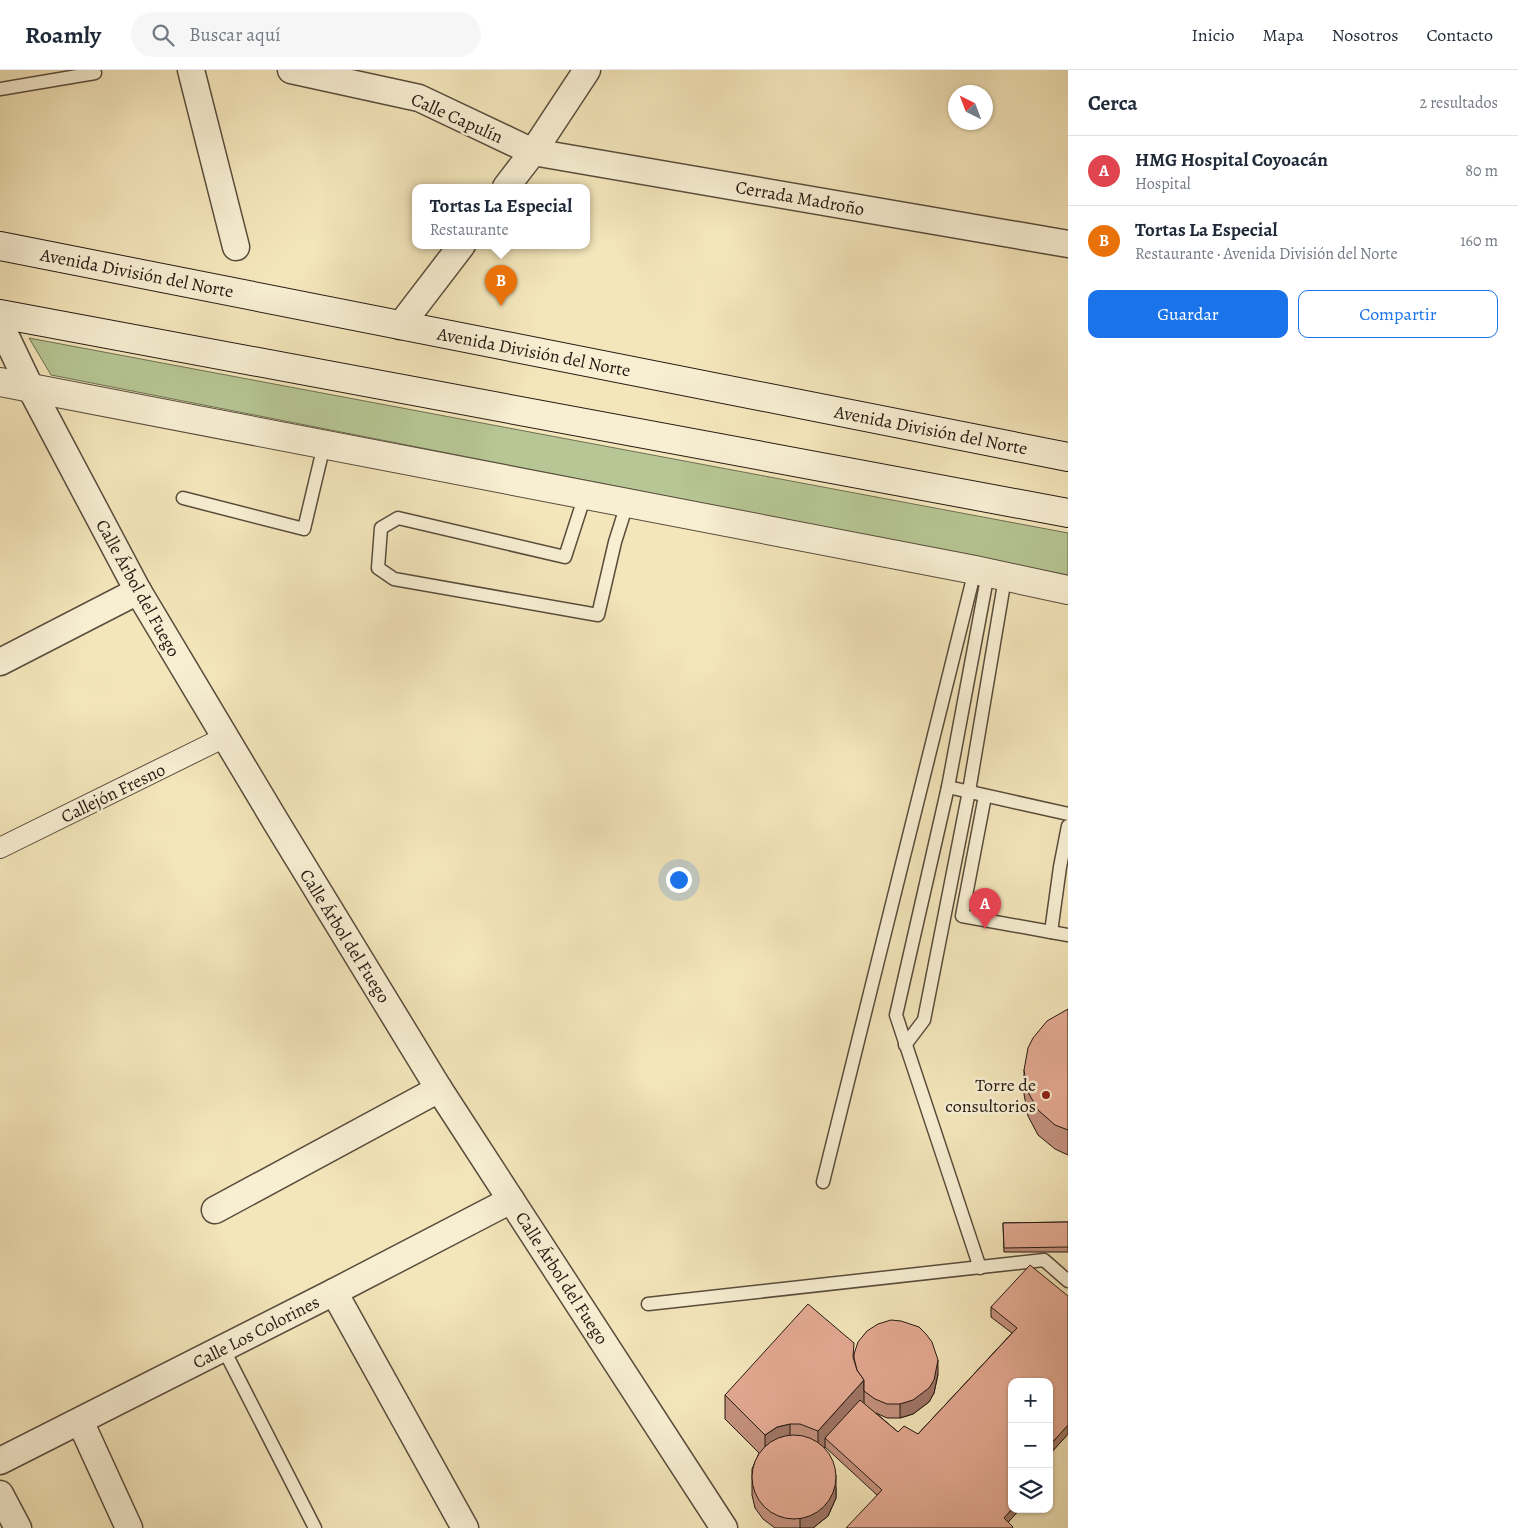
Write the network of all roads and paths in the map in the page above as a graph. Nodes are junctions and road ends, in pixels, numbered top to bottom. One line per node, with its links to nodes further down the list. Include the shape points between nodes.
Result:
1 (191, 70): 10 (street)
2 (292, 70): 6 (street, Calle Capulín, via 419,98)
3 (587, 70): 6 (street)
4 (94, 73): 5 (lane)
5 (0, 90)
6 (532, 152): 7 (street); 8 (street, Cerrada Madroño)
7 (508, 184)
8 (1068, 244)
9 (0, 246): 14 (main road, Avenida División del Norte)
10 (236, 247)
11 (459, 249): 14 (street)
12 (0, 314): 22 (main road)
13 (0, 324): 16 (street, Calle Árbol del Fuego)
14 (400, 326): 18 (main road, Avenida División del Norte)
15 (0, 382): 16 (main road)
16 (31, 389): 17 (main road); 25 (street, Calle Árbol del Fuego)
17 (324, 445): 19 (main road); 20 (lane, via 304,529)
18 (1068, 457)
19 (585, 496): 21 (main road); 21 (lane, via 565,557 398,518 382,528 378,568 394,579 598,615)
20 (183, 498)
21 (627, 504): 23 (main road)
22 (1068, 513)
23 (989, 574): 24 (main road); 28 (lane); 29 (lane); 38 (lane)
24 (1068, 590)
25 (138, 592): 26 (street); 27 (street, Calle Árbol del Fuego)
26 (0, 662)
27 (225, 737): 33 (street, Callejón Fresno); 37 (street, Calle Árbol del Fuego)
28 (948, 787): 29 (lane); 36 (lane, via 896,1015)
29 (969, 791): 30 (lane); 36 (lane, via 924,1020)
30 (985, 796): 31 (lane); 34 (lane, via 962,916)
31 (1068, 814)
32 (1068, 826): 34 (lane)
33 (0, 848)
34 (1051, 932): 35 (lane)
35 (1068, 935)
36 (905, 1045): 41 (lane)
37 (439, 1089): 39 (street, Calle Árbol del Fuego); 40 (street)
38 (823, 1182)
39 (511, 1200): 43 (street, Calle Los Colorines); 53 (street, Calle Árbol del Fuego)
40 (215, 1210)
41 (980, 1268): 42 (lane, via 1044,1260); 44 (lane)
42 (1068, 1281)
43 (334, 1292): 45 (street, Calle Los Colorines); 52 (street)
44 (648, 1304)
45 (223, 1348): 46 (street, Calle Los Colorines); 51 (lane)
46 (80, 1421): 47 (street, Calle Los Colorines); 50 (street)
47 (0, 1461)
48 (0, 1494): 49 (street)
49 (18, 1528)
50 (129, 1528)
51 (315, 1528)
52 (465, 1528)
53 (724, 1528)

